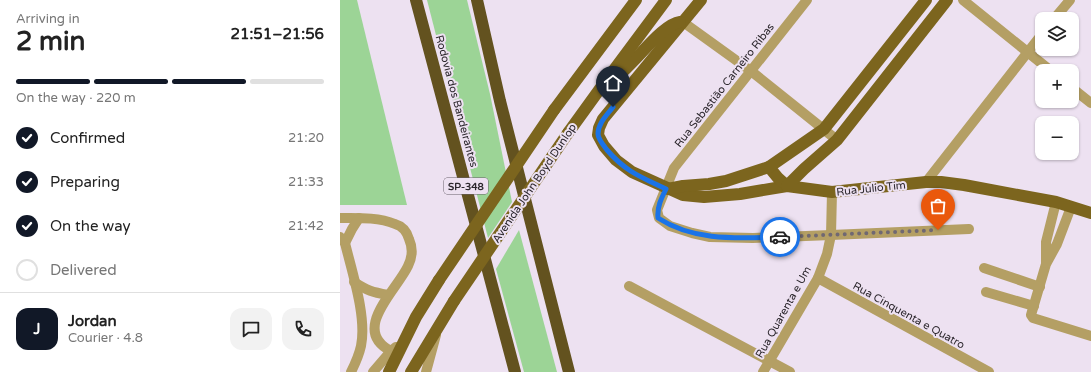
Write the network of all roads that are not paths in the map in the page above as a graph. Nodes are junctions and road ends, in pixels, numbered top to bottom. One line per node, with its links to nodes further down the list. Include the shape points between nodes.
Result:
1 (416, 0): 54 (highway, Rodovia dos Bandeirantes / SP-348)
2 (478, 0): 55 (highway, via 500,101)
3 (636, 0): 46 (main road, bridge, via 554,110 422,306)
4 (666, 0): 17 (main road, Avenida John Boyd Dunlop)
5 (701, 0): 12 (main road)
6 (807, 0): 16 (street, Rua Sebastião Carneiro Ribas)
7 (926, 0): 20 (main road)
8 (948, 0): 21 (main road)
9 (963, 0): 14 (street)
10 (1070, 0): 11 (street)
11 (1060, 12)
12 (683, 22): 16 (street); 17 (main road, via 673,24 661,33 620,75); 25 (main road, Rua Júlio Tim, via 603,119 598,135 616,160 632,172)
13 (1035, 43): 14 (street)
14 (1028, 52): 15 (street); 23 (street)
15 (1043, 64)
16 (751, 71): 20 (street); 25 (street, Rua Sebastião Carneiro Ribas, via 674,168)
17 (602, 86): 44 (main road, Avenida John Boyd Dunlop, bridge)
18 (1079, 94): 19 (street)
19 (1091, 103)
20 (824, 129): 21 (street); 22 (main road)
21 (837, 140): 24 (main road)
22 (769, 167): 24 (main road); 25 (main road, via 726,181)
23 (926, 182): 26 (main road, Rua Júlio Tim); 27 (main road, Rua Júlio Tim, via 964,185)
24 (787, 186): 25 (main road, Rua Júlio Tim, via 704,197 683,195); 26 (main road, Rua Júlio Tim)
25 (666, 189): 33 (street, Rua Sebastião Carneiro Ribas, via 657,210 658,218 670,226 692,233 710,237 753,238)
26 (832, 192): 33 (street, Rua Quarenta e Um)
27 (1056, 202): 28 (main road, Rua Júlio Tim); 35 (street, via 1046,242)
28 (1071, 208): 29 (main road, Rua Júlio Tim); 35 (street)
29 (1091, 214)
30 (340, 218): 31 (street)
31 (359, 218): 34 (street); 42 (street, via 397,224 409,237 412,249 409,265)
32 (969, 228): 33 (street)
33 (831, 235): 37 (street, Rua Quarenta e Um)
34 (343, 240): 38 (street)
35 (1046, 264): 40 (street)
36 (984, 268): 40 (street)
37 (818, 278): 48 (street, Rua Quarenta e Um); 58 (street, Rua Cinquenta e Quatro)
38 (354, 282): 42 (street, via 367,291); 49 (street, via 362,326 361,345)
39 (629, 286): 48 (street)
40 (1040, 287): 43 (street)
41 (986, 292): 43 (street)
42 (388, 295): 47 (street, via 377,317 375,328 382,347)
43 (1034, 306): 45 (street, via 1031,315 1033,318)
44 (439, 324): 52 (main road, Avenida John Boyd Dunlop); 53 (street)
45 (1091, 336)
46 (403, 343): 47 (street); 51 (main road)
47 (391, 351): 50 (street)
48 (770, 361): 56 (street, Rua Quarenta e Um); 57 (street)
49 (351, 372)
50 (373, 372)
51 (389, 372)
52 (411, 372)
53 (426, 372)
54 (515, 372)
55 (569, 372)
56 (763, 372)
57 (790, 372)
58 (989, 372)

